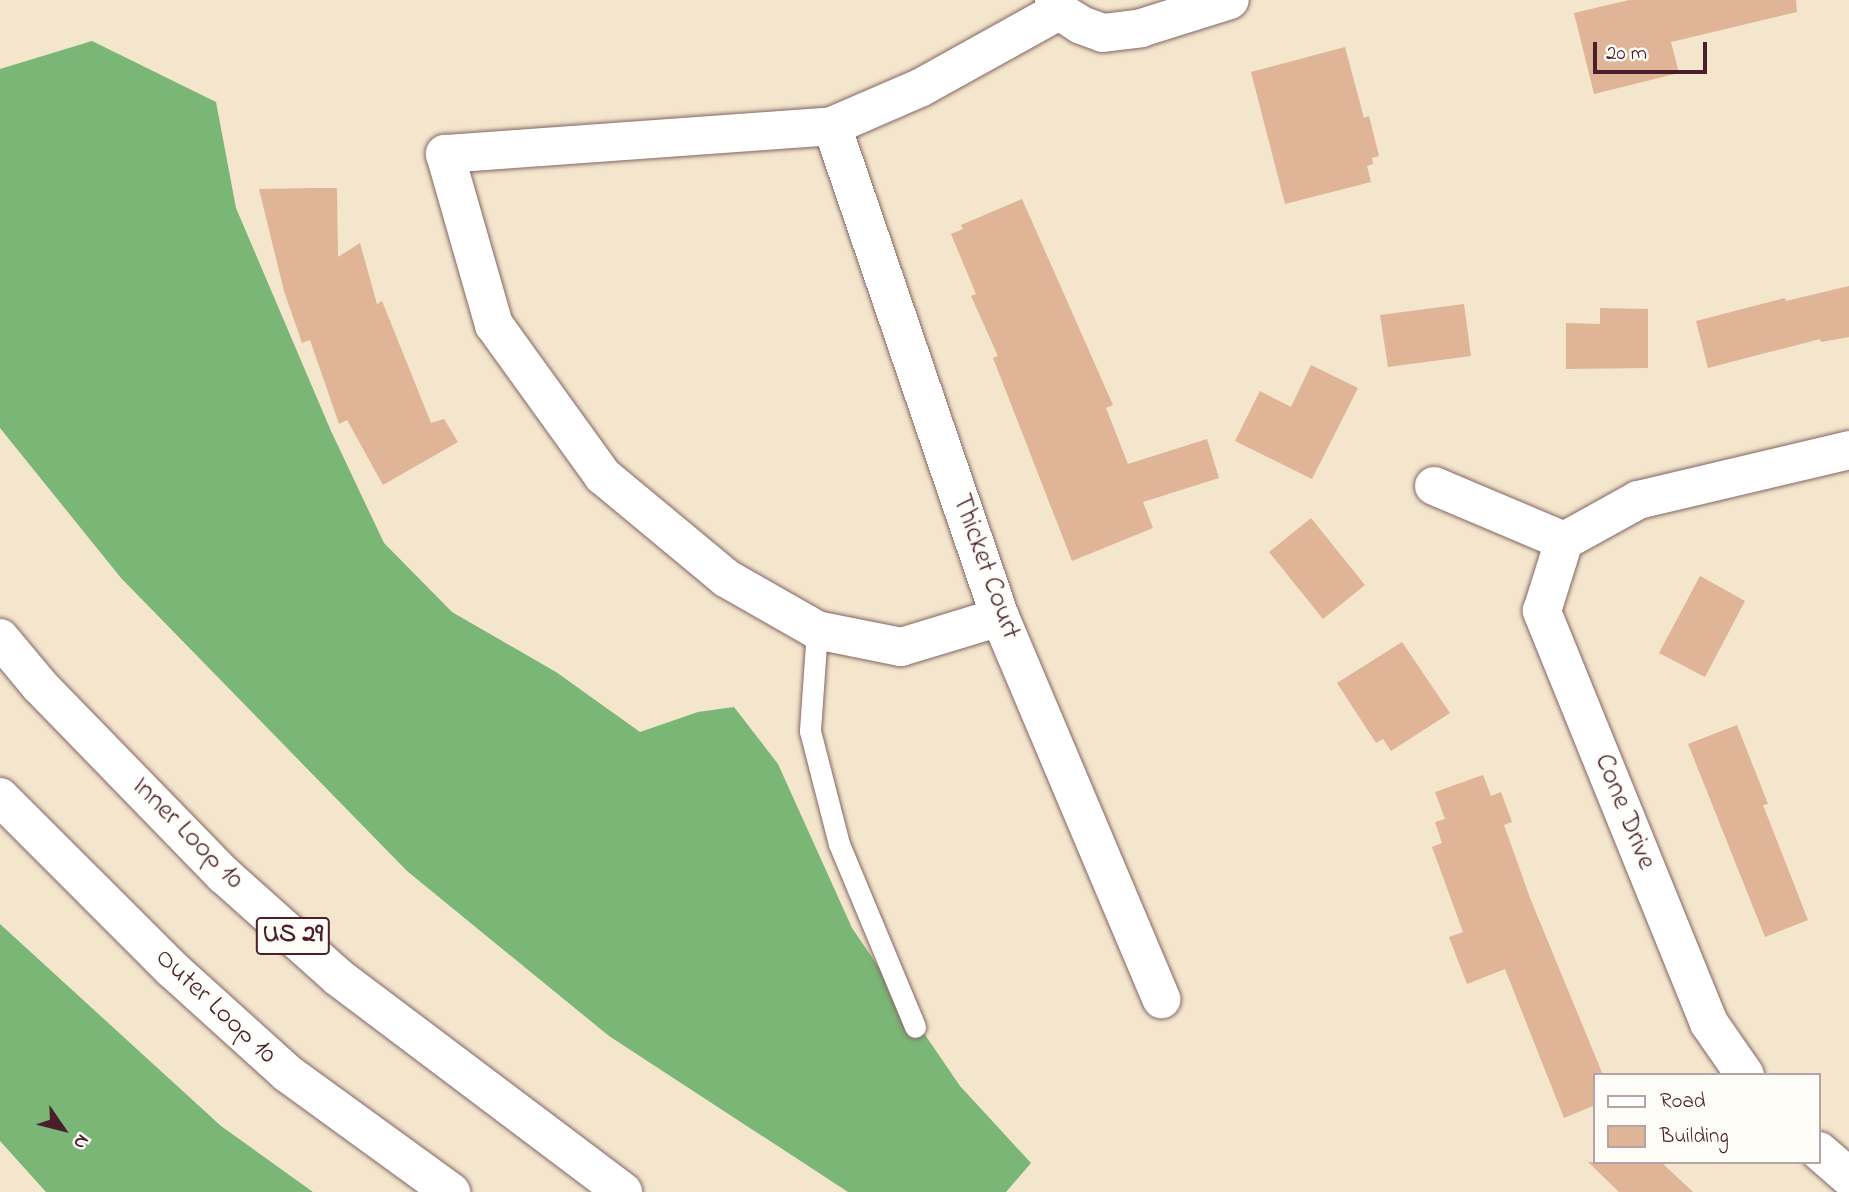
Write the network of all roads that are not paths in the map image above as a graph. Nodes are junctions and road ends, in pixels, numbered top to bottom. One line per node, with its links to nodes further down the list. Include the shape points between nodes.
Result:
1 (1230, 0): 2 (main road, via 1141,28 1103,33 1081,25)
2 (1056, 5): 3 (main road, via 920,88)
3 (832, 126): 7 (main road, Thicket Court); 8 (main road, via 445,154 494,325 603,476 726,578)
4 (1849, 450): 6 (main road, via 1638,500)
5 (1434, 486): 6 (main road)
6 (1564, 541): 13 (main road, Cone Drive, via 1542,611 1709,1023)
7 (1000, 617): 8 (main road, via 901,647); 11 (main road, Thicket Court)
8 (817, 630): 12 (lane, via 810,731 839,844)
9 (0, 638): 17 (main road, Inner Loop 10 / US 29, via 40,686 224,875 338,977)
10 (0, 797): 16 (main road, Outer Loop 10, via 172,969 287,1073)
11 (1161, 999)
12 (915, 1027)
13 (1744, 1073)
14 (1821, 1153): 15 (main road)
15 (1849, 1177)
16 (451, 1192)
17 (623, 1192)

